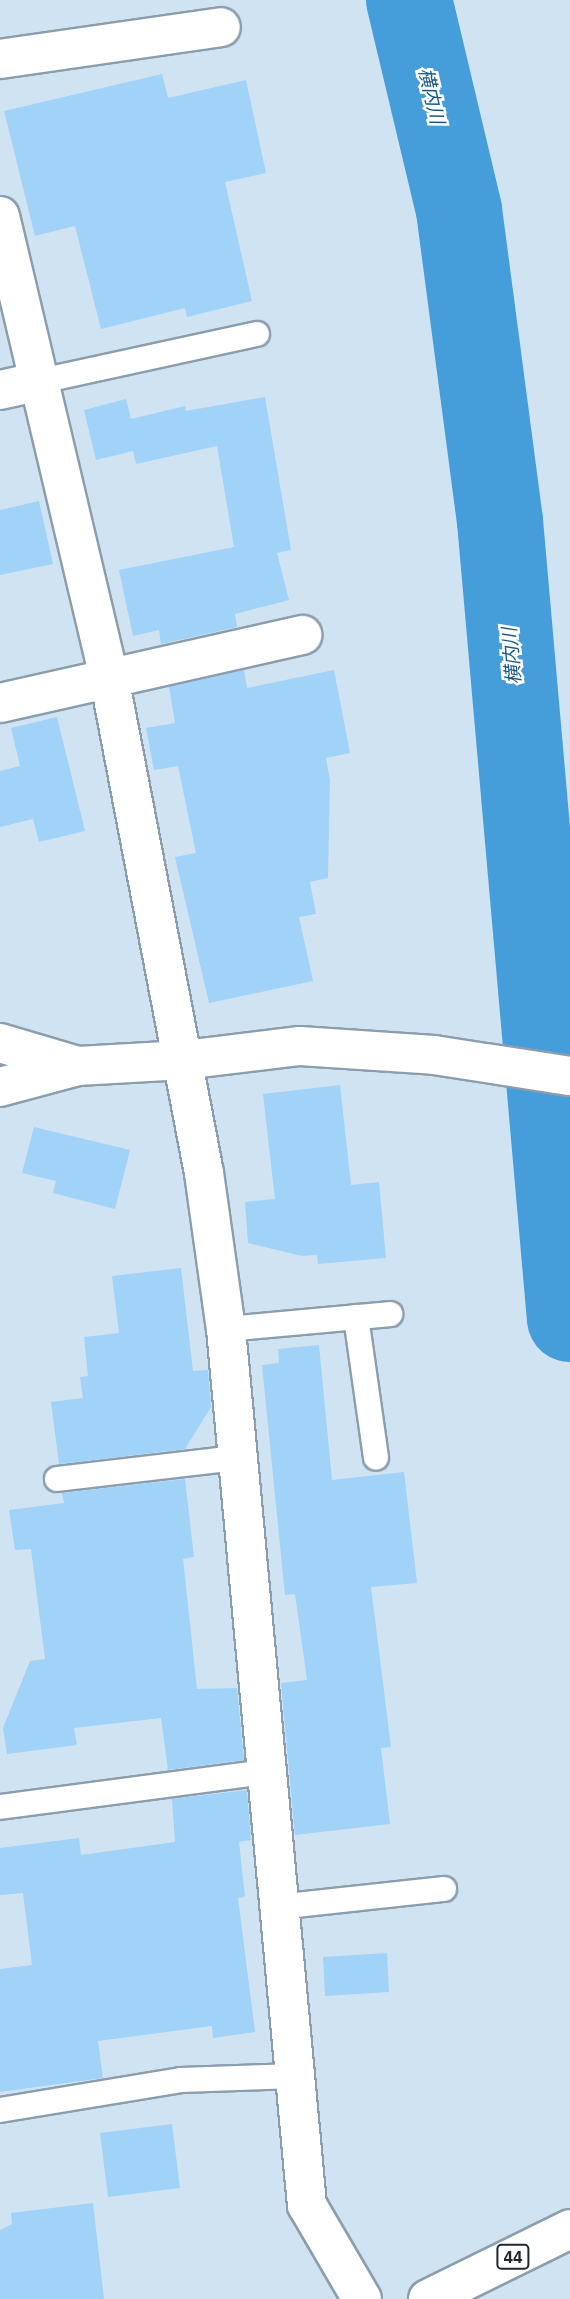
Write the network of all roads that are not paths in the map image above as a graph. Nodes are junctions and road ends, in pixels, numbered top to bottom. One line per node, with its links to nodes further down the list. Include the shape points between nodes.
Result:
1 (221, 27): 2 (street)
2 (0, 59)
3 (0, 216): 5 (street)
4 (257, 334): 5 (lane)
5 (41, 381): 6 (street); 8 (street)
6 (0, 390)
7 (302, 635): 8 (street)
8 (109, 677): 9 (street); 11 (street)
9 (0, 703)
10 (0, 1043): 12 (street)
11 (184, 1060): 12 (street); 13 (street, via 300,1046 434,1055); 17 (street)
12 (78, 1066): 14 (street)
13 (570, 1076)
14 (0, 1087)
15 (390, 1314): 16 (lane)
16 (356, 1317): 17 (lane); 19 (lane)
17 (226, 1329): 18 (street)
18 (237, 1458): 20 (lane); 21 (street)
19 (376, 1458)
20 (57, 1479)
21 (266, 1772): 22 (lane); 24 (street)
22 (0, 1807)
23 (444, 1889): 24 (lane)
24 (278, 1906): 25 (street)
25 (295, 2076): 26 (lane, via 181,2080); 29 (street, via 307,2205)
26 (0, 2110)
27 (570, 2229): 28 (street, 44)
28 (442, 2292)
29 (362, 2299)

